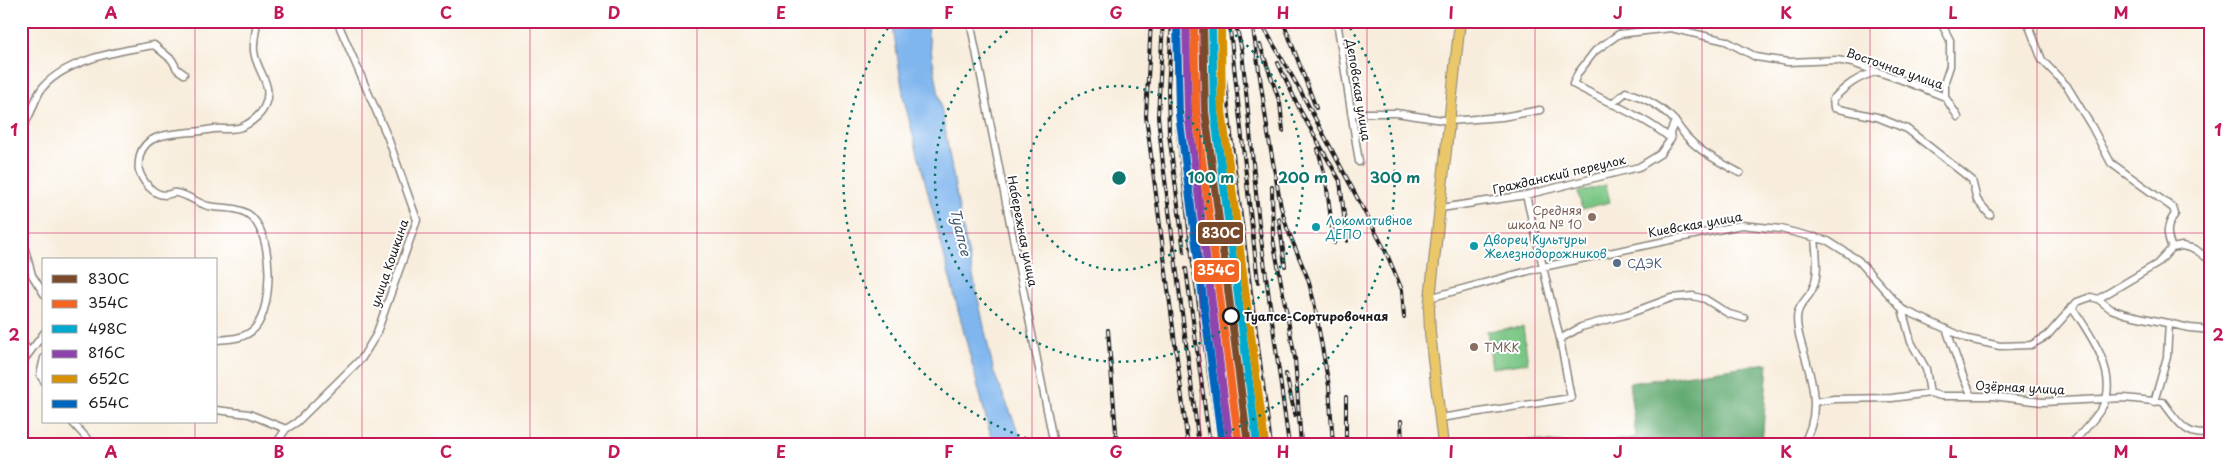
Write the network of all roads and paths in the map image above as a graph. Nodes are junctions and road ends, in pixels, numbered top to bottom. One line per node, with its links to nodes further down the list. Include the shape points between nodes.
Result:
1 (257, 21): 40 (street, via 254,51 268,86 267,101 259,115 244,126 233,129 169,134 152,139 141,151 139,161 144,181 154,191 165,195 175,192 208,206 249,214 260,227 267,254 268,290 263,312 255,328 240,338)
2 (337, 21): 52 (street, улица Кошкина, via 388,138 418,220 376,335 362,358)
3 (970, 21): 56 (street, Набережная улица)
4 (1337, 21): 13 (street, Деповская улица)
5 (1460, 21): 15 (main road)
6 (1940, 21): 10 (street, via 1950,40)
7 (2028, 21): 26 (street, via 2042,60 2067,86 2111,163 2173,208 2175,214 2168,224 2167,236)
8 (1877, 72): 10 (street, Восточная улица); 11 (street, Восточная улица, via 1837,60 1788,62 1756,58 1726,41 1671,28 1619,34 1595,51 1573,84); 23 (street, via 1859,77 1845,87 1833,99 1834,108 1877,117 1906,129 1972,180 1977,200)
9 (184, 74): 17 (street, via 154,45 99,56 62,72 42,87 32,113)
10 (1945, 97): 14 (street, Восточная улица)
11 (1612, 104): 16 (street, via 1626,92 1650,101); 18 (street)
12 (1540, 110): 15 (street)
13 (1351, 113): 15 (street, via 1396,113); 19 (street, Деповская улица)
14 (1958, 117)
15 (1449, 121): 22 (main road)
16 (1675, 121): 18 (street, Гражданский переулок); 20 (street, via 1682,133 1703,152)
17 (21, 128)
18 (1671, 139): 21 (street, Гражданский переулок, via 1660,154 1639,167)
19 (1359, 162)
20 (1740, 173)
21 (1526, 195): 22 (street, Гражданский переулок); 28 (street)
22 (1440, 208): 30 (main road)
23 (1990, 215)
24 (21, 235): 29 (street, via 32,275)
25 (1815, 237): 28 (street, Киевская улица, via 1741,225); 33 (street, Киевская улица, via 1828,241 1858,260); 47 (street, via 1817,278 1798,312 1798,332 1809,367)
26 (2172, 248): 27 (street, via 2195,249); 31 (street, Киевская улица, via 2157,264)
27 (2211, 261)
28 (1543, 267): 30 (street, Киевская улица); 39 (street)
29 (42, 291)
30 (1429, 298): 50 (main road)
31 (2098, 299): 32 (street, Киевская улица, via 2091,297); 35 (street, via 2125,314)
32 (2072, 307): 37 (street, Киевская улица, via 2047,336 2030,345 2000,346); 46 (street, via 2098,346 2107,381)
33 (1902, 309): 37 (street, Киевская улица); 44 (street, via 1911,342 1926,369)
34 (1744, 318): 39 (street, via 1729,314 1705,299 1693,296 1671,298 1581,327)
35 (2169, 322): 36 (street); 48 (street, via 2168,357)
36 (2211, 330)
37 (1947, 331): 45 (street)
38 (42, 335): 42 (street)
39 (1560, 339): 50 (street, via 1571,398)
40 (218, 340)
41 (21, 342): 42 (street)
42 (29, 351): 43 (street)
43 (21, 364)
44 (1930, 393): 45 (street, Озёрная улица); 47 (street, Озёрная улица)
45 (1972, 396): 46 (street, Озёрная улица, via 2042,402)
46 (2106, 400): 48 (street, Озёрная улица, via 2124,398); 59 (street)
47 (1814, 402): 58 (street, via 1814,418)
48 (2154, 402): 53 (street, Озёрная улица, via 2163,402 2186,431 2201,436)
49 (218, 410): 52 (street, via 249,414)
50 (1440, 418): 57 (main road)
51 (74, 424): 54 (street)
52 (286, 429): 55 (street, улица Кошкина)
53 (2211, 432)
54 (93, 445)
55 (275, 445)
56 (1054, 445)
57 (1443, 445)
58 (1802, 445)
59 (2070, 445)

